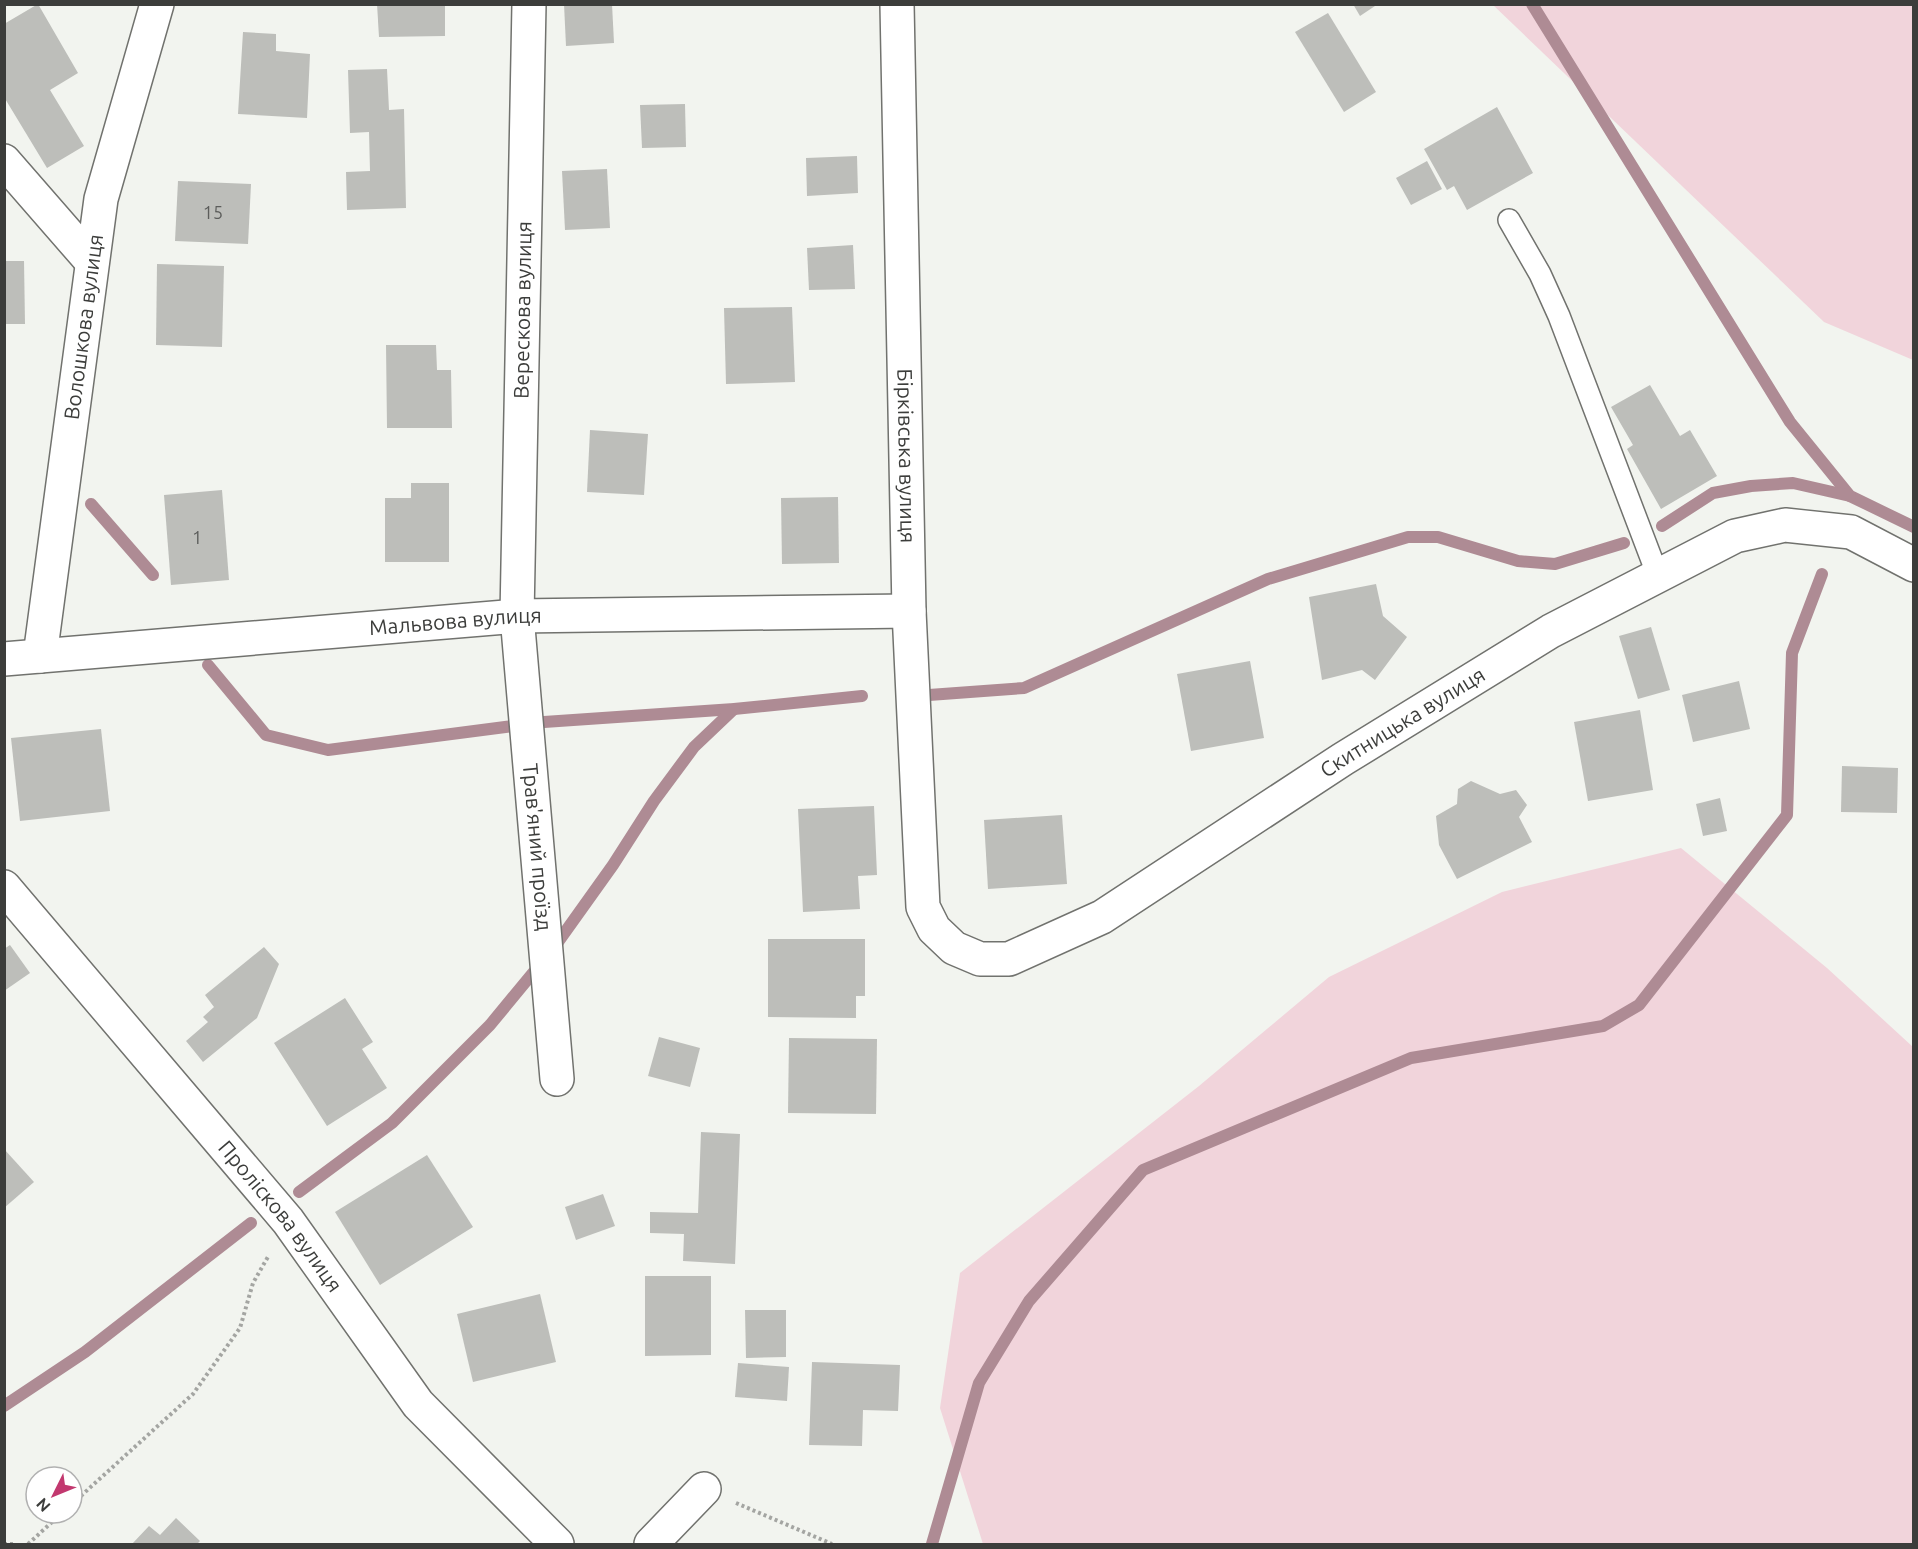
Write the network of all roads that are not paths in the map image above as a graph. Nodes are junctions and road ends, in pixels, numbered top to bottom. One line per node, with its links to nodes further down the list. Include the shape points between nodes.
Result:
1 (157, 4): 6 (street, Волошкова вулиця, via 101,199)
2 (529, 4): 10 (street, Верескова вулиця)
3 (897, 4): 9 (street, Бірківська вулиця)
4 (4, 161): 6 (street)
5 (1509, 220): 8 (lane, via 1559,316)
6 (92, 262): 11 (street, Волошкова вулиця)
7 (1914, 565): 8 (street, Скитницька вулиця, via 1851,532 1785,525 1735,536)
8 (1658, 576): 14 (street, Скитницька вулиця, via 1532,643 1343,759 1102,917 1009,959 980,959 954,948 934,928)
9 (909, 611): 10 (street, Мальвова вулиця); 14 (street, Бірківська вулиця)
10 (517, 616): 11 (street, Мальвова вулиця); 15 (street, Трав'яний проїзд)
11 (40, 656): 12 (street, Мальвова вулиця)
12 (4, 659)
13 (4, 887): 17 (street, Проліскова вулиця, via 288,1221 418,1404)
14 (923, 907)
15 (557, 1079)
16 (704, 1489): 18 (street)
17 (557, 1545)
18 (651, 1545)

